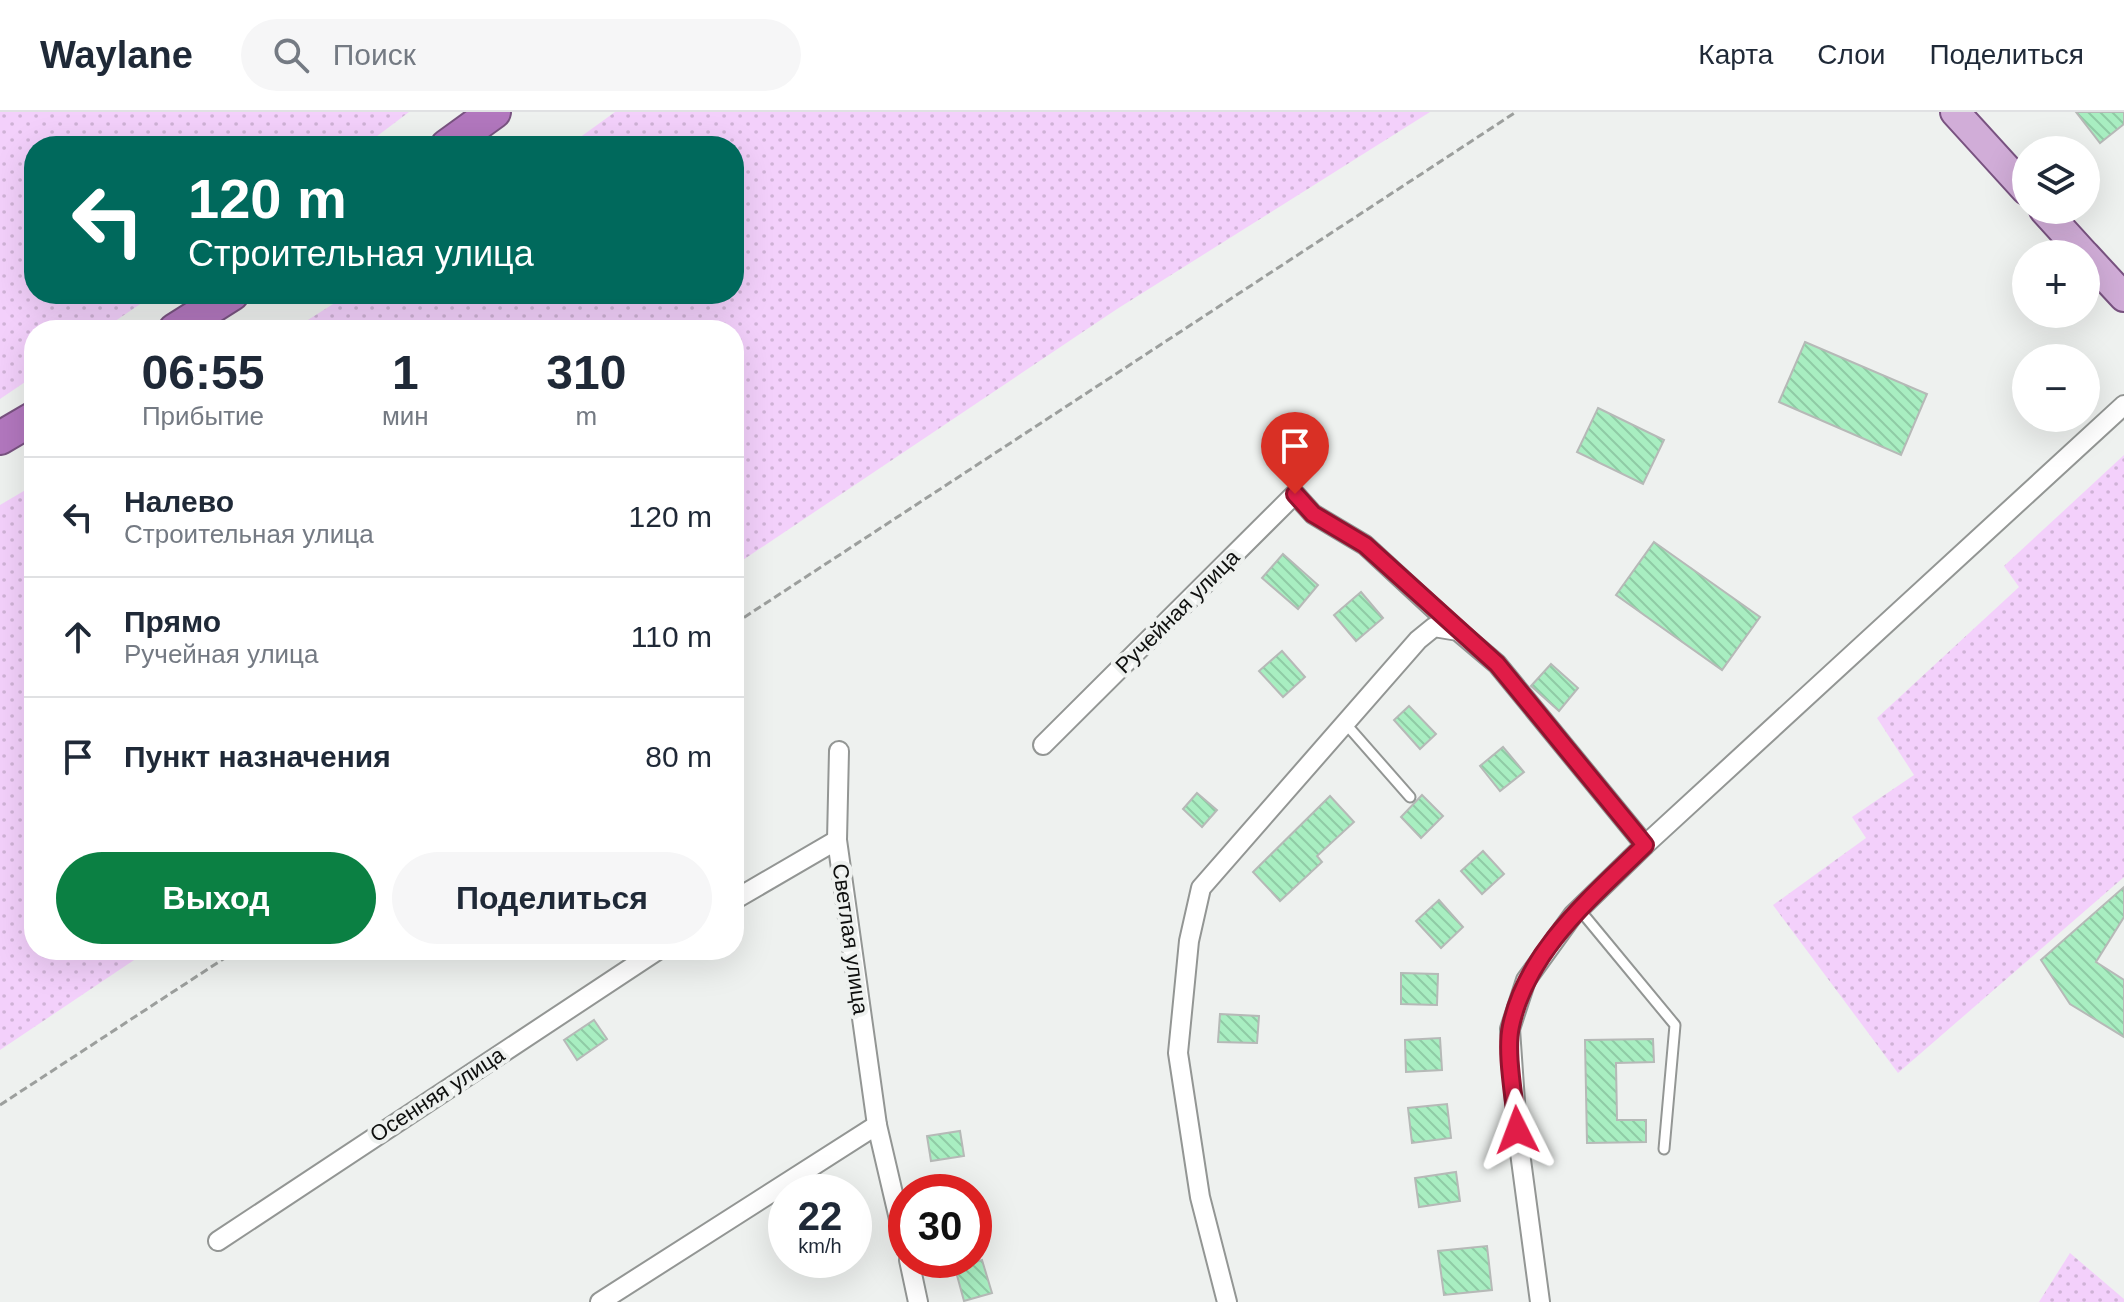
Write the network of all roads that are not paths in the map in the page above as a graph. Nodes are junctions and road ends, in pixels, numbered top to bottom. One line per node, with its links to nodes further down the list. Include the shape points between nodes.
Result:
1 (494, 112): 3 (highway)
2 (1955, 112): 4 (main road)
3 (461, 136)
4 (2012, 175)
5 (2057, 224): 6 (main road)
6 (2071, 240)
7 (2100, 271): 8 (main road)
8 (2124, 297)
9 (216, 304): 10 (highway)
10 (191, 320)
11 (2124, 405): 20 (street)
12 (24, 424): 13 (highway)
13 (0, 438)
14 (1458, 631): 15 (street, via 1434,627); 16 (street, Ручейная улица, via 1365,545 1313,514 1295,494); 20 (street, via 1497,664)
15 (1345, 723): 18 (lane); 31 (street, via 1201,888 1189,941 1178,1053 1200,1197)
16 (1043, 745)
17 (839, 751): 19 (street, Светлая улица)
18 (1410, 797)
19 (837, 840): 21 (street); 24 (street, Светлая улица)
20 (1645, 845): 22 (street)
21 (744, 894)
22 (1579, 909): 25 (lane, via 1675,1025); 32 (street, via 1526,980 1510,1029 1517,1130)
23 (643, 960): 27 (street, Осенняя улица)
24 (877, 1125): 26 (street, Светлая улица); 29 (street)
25 (1664, 1149)
26 (888, 1174)
27 (218, 1241)
28 (913, 1278): 30 (street)
29 (600, 1302)
30 (918, 1302)
31 (1227, 1302)
32 (1540, 1302)

